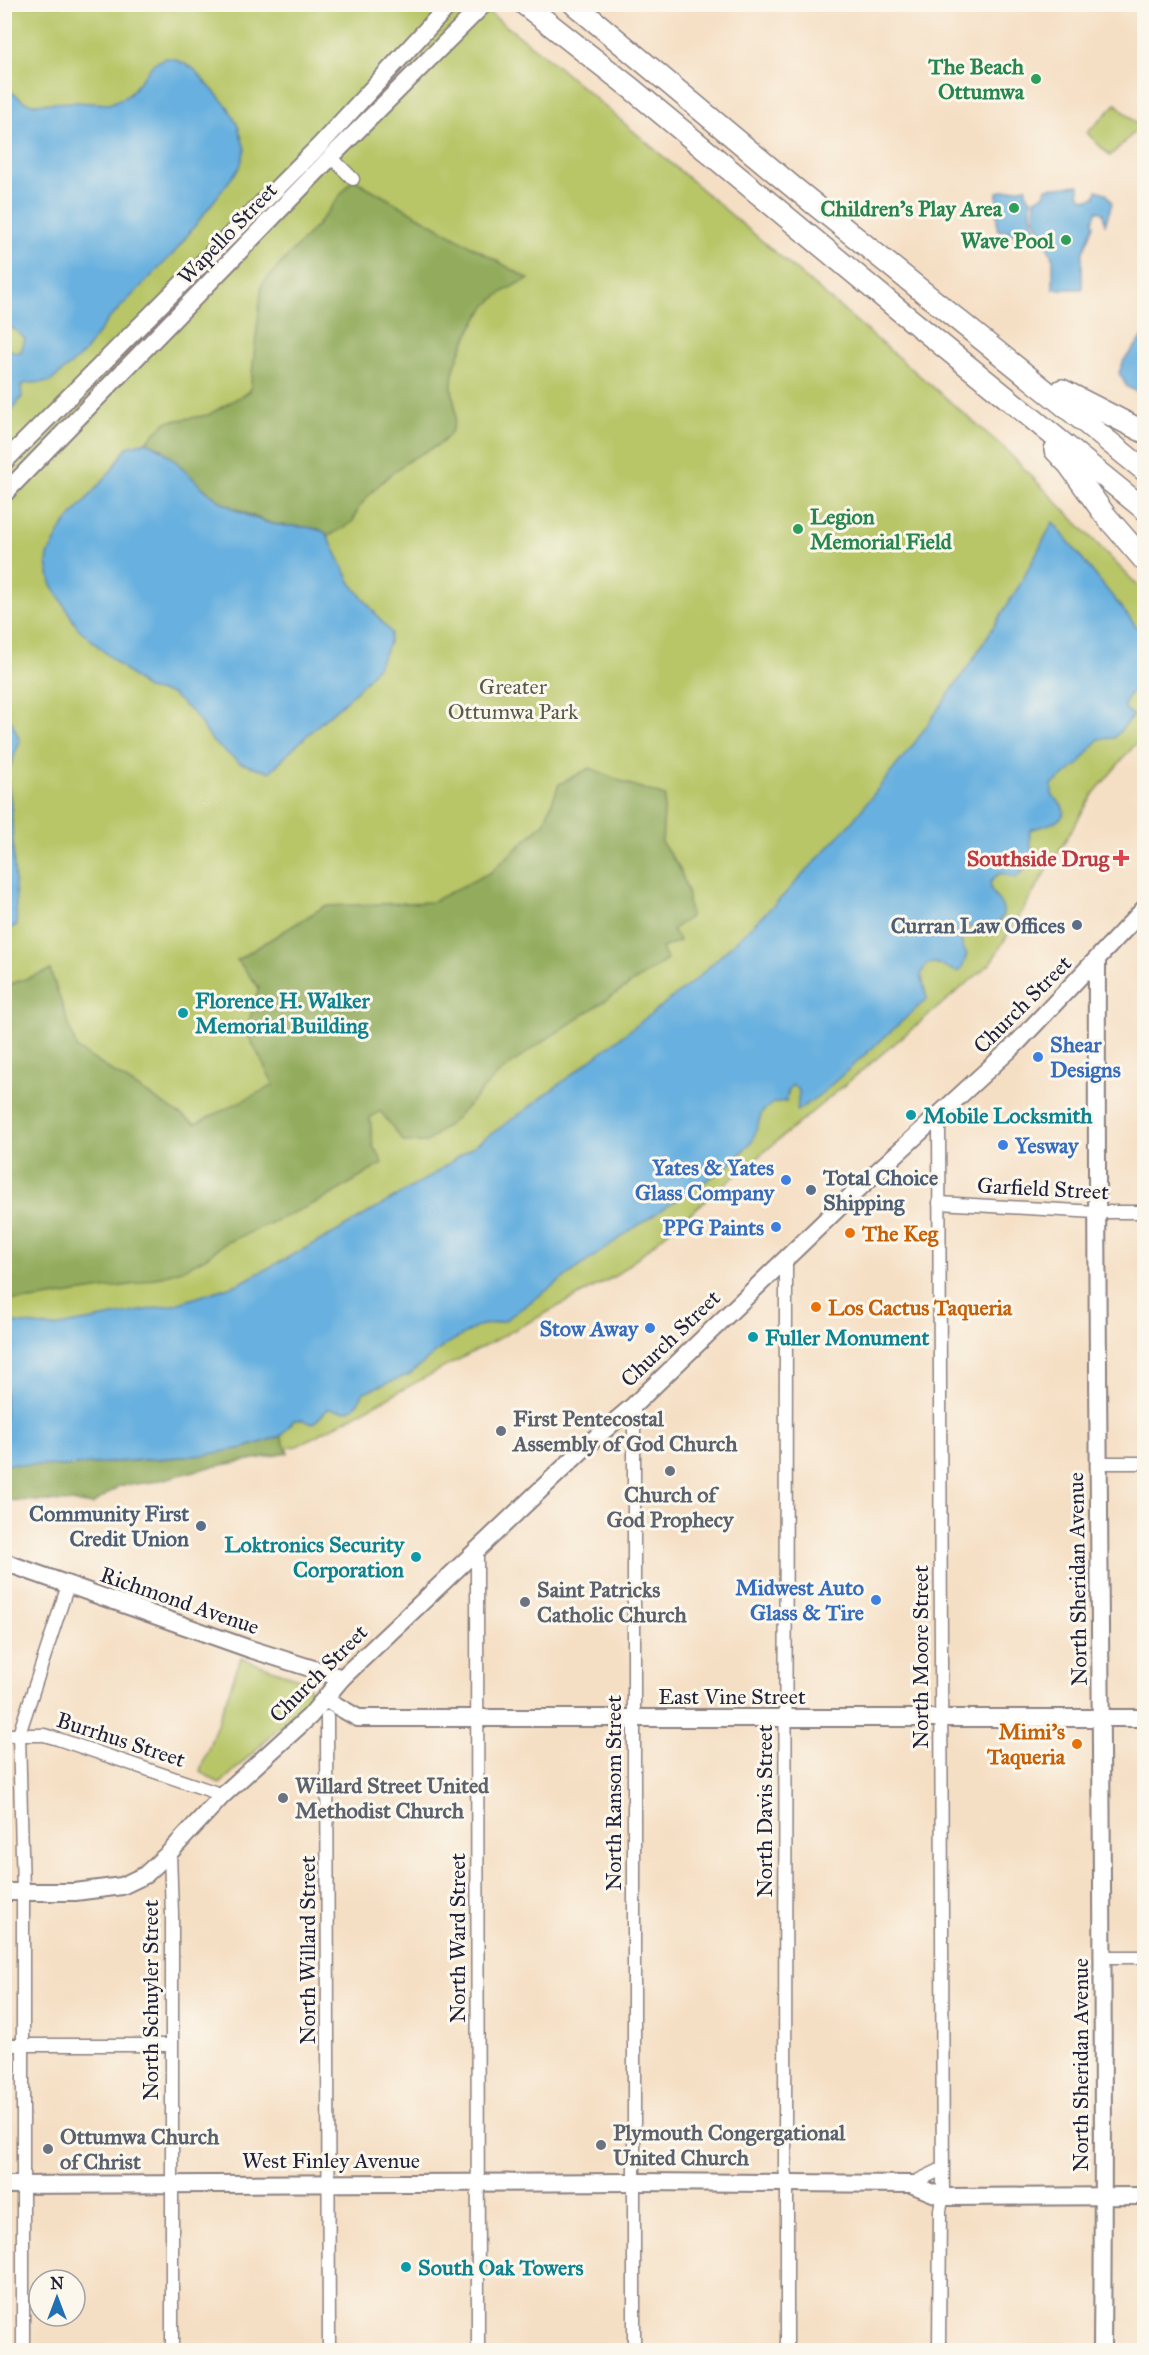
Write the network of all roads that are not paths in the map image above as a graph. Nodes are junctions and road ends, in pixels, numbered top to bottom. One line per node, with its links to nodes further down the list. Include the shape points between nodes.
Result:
1 (450, 4): 10 (main road, Wapello Street, via 320,145)
2 (484, 4): 5 (main road, Wapello Street)
3 (524, 4): 8 (highway)
4 (574, 4): 7 (highway)
5 (332, 158): 6 (street); 12 (main road, Wapello Street)
6 (353, 179)
7 (1007, 360): 9 (highway); 11 (highway)
8 (982, 378): 13 (highway); 14 (highway, via 1069,465)
9 (1144, 432)
10 (4, 462)
11 (1144, 470)
12 (4, 494)
13 (1144, 510)
14 (1144, 560)
15 (1144, 909): 16 (main road, Church Street)
16 (1097, 961): 17 (main road, Church Street); 19 (main road, North Sheridan Avenue)
17 (939, 1117): 18 (street, North Moore Street); 21 (main road, Church Street)
18 (939, 1203): 19 (street, Garfield Street); 34 (street, North Moore Street)
19 (1096, 1212): 20 (street, Garfield Street); 23 (main road, North Sheridan Avenue)
20 (1144, 1212)
21 (786, 1259): 22 (main road, Church Street); 33 (street, North Davis Street)
22 (634, 1405): 25 (main road, Church Street); 32 (street, North Ransom Street)
23 (1098, 1462): 24 (street); 35 (main road, North Sheridan Avenue)
24 (1144, 1462)
25 (477, 1550): 28 (main road, Church Street); 31 (street, North Ward Street)
26 (4, 1562): 27 (main road, Richmond Avenue)
27 (68, 1585): 28 (main road, Richmond Avenue); 37 (street)
28 (342, 1678): 29 (main road, Church Street)
29 (325, 1699): 31 (main road, East Vine Street, via 358,1718); 39 (main road, Church Street)
30 (327, 1717): 49 (street, North Willard Street)
31 (478, 1718): 32 (main road, East Vine Street); 50 (street, North Ward Street)
32 (634, 1718): 33 (main road, East Vine Street); 51 (street, North Ransom Street)
33 (785, 1718): 34 (main road, East Vine Street); 53 (street, North Davis Street)
34 (941, 1718): 35 (main road, East Vine Street); 48 (street, North Moore Street)
35 (1101, 1718): 36 (main road, East Vine Street); 44 (main road, North Sheridan Avenue)
36 (1144, 1718)
37 (20, 1734): 38 (street, Burrhus Street); 39 (street, Burrhus Street, via 69,1742); 42 (street)
38 (4, 1736)
39 (223, 1795): 40 (main road, Church Street)
40 (170, 1852): 42 (main road, Church Street, via 145,1875 122,1886 75,1892); 47 (street, North Schuyler Street)
41 (4, 1892): 42 (main road, Church Street)
42 (23, 1892): 46 (street)
43 (1144, 1957): 44 (street)
44 (1102, 1958): 57 (main road, North Sheridan Avenue)
45 (4, 2044): 46 (street)
46 (22, 2044): 47 (street); 56 (street)
47 (171, 2045): 52 (street, North Schuyler Street)
48 (942, 2169): 54 (street); 59 (street, North Moore Street)
49 (329, 2182): 50 (main road, West Finley Avenue); 52 (main road, West Finley Avenue); 62 (street, North Willard Street)
50 (478, 2182): 51 (main road, West Finley Avenue); 63 (street, North Ward Street)
51 (634, 2182): 53 (main road, West Finley Avenue); 64 (street, North Ransom Street)
52 (171, 2183): 56 (main road, West Finley Avenue); 61 (street, North Schuyler Street)
53 (787, 2183): 54 (main road, West Finley Avenue); 65 (street, North Davis Street)
54 (912, 2184): 59 (main road)
55 (4, 2185): 56 (main road, West Finley Avenue)
56 (23, 2185): 60 (street)
57 (1102, 2196): 58 (main road); 59 (main road); 67 (main road, North Sheridan Avenue)
58 (1144, 2196)
59 (943, 2197): 66 (street, North Moore Street)
60 (23, 2350)
61 (172, 2350)
62 (329, 2350)
63 (478, 2350)
64 (634, 2350)
65 (787, 2350)
66 (939, 2350)
67 (1102, 2350)

